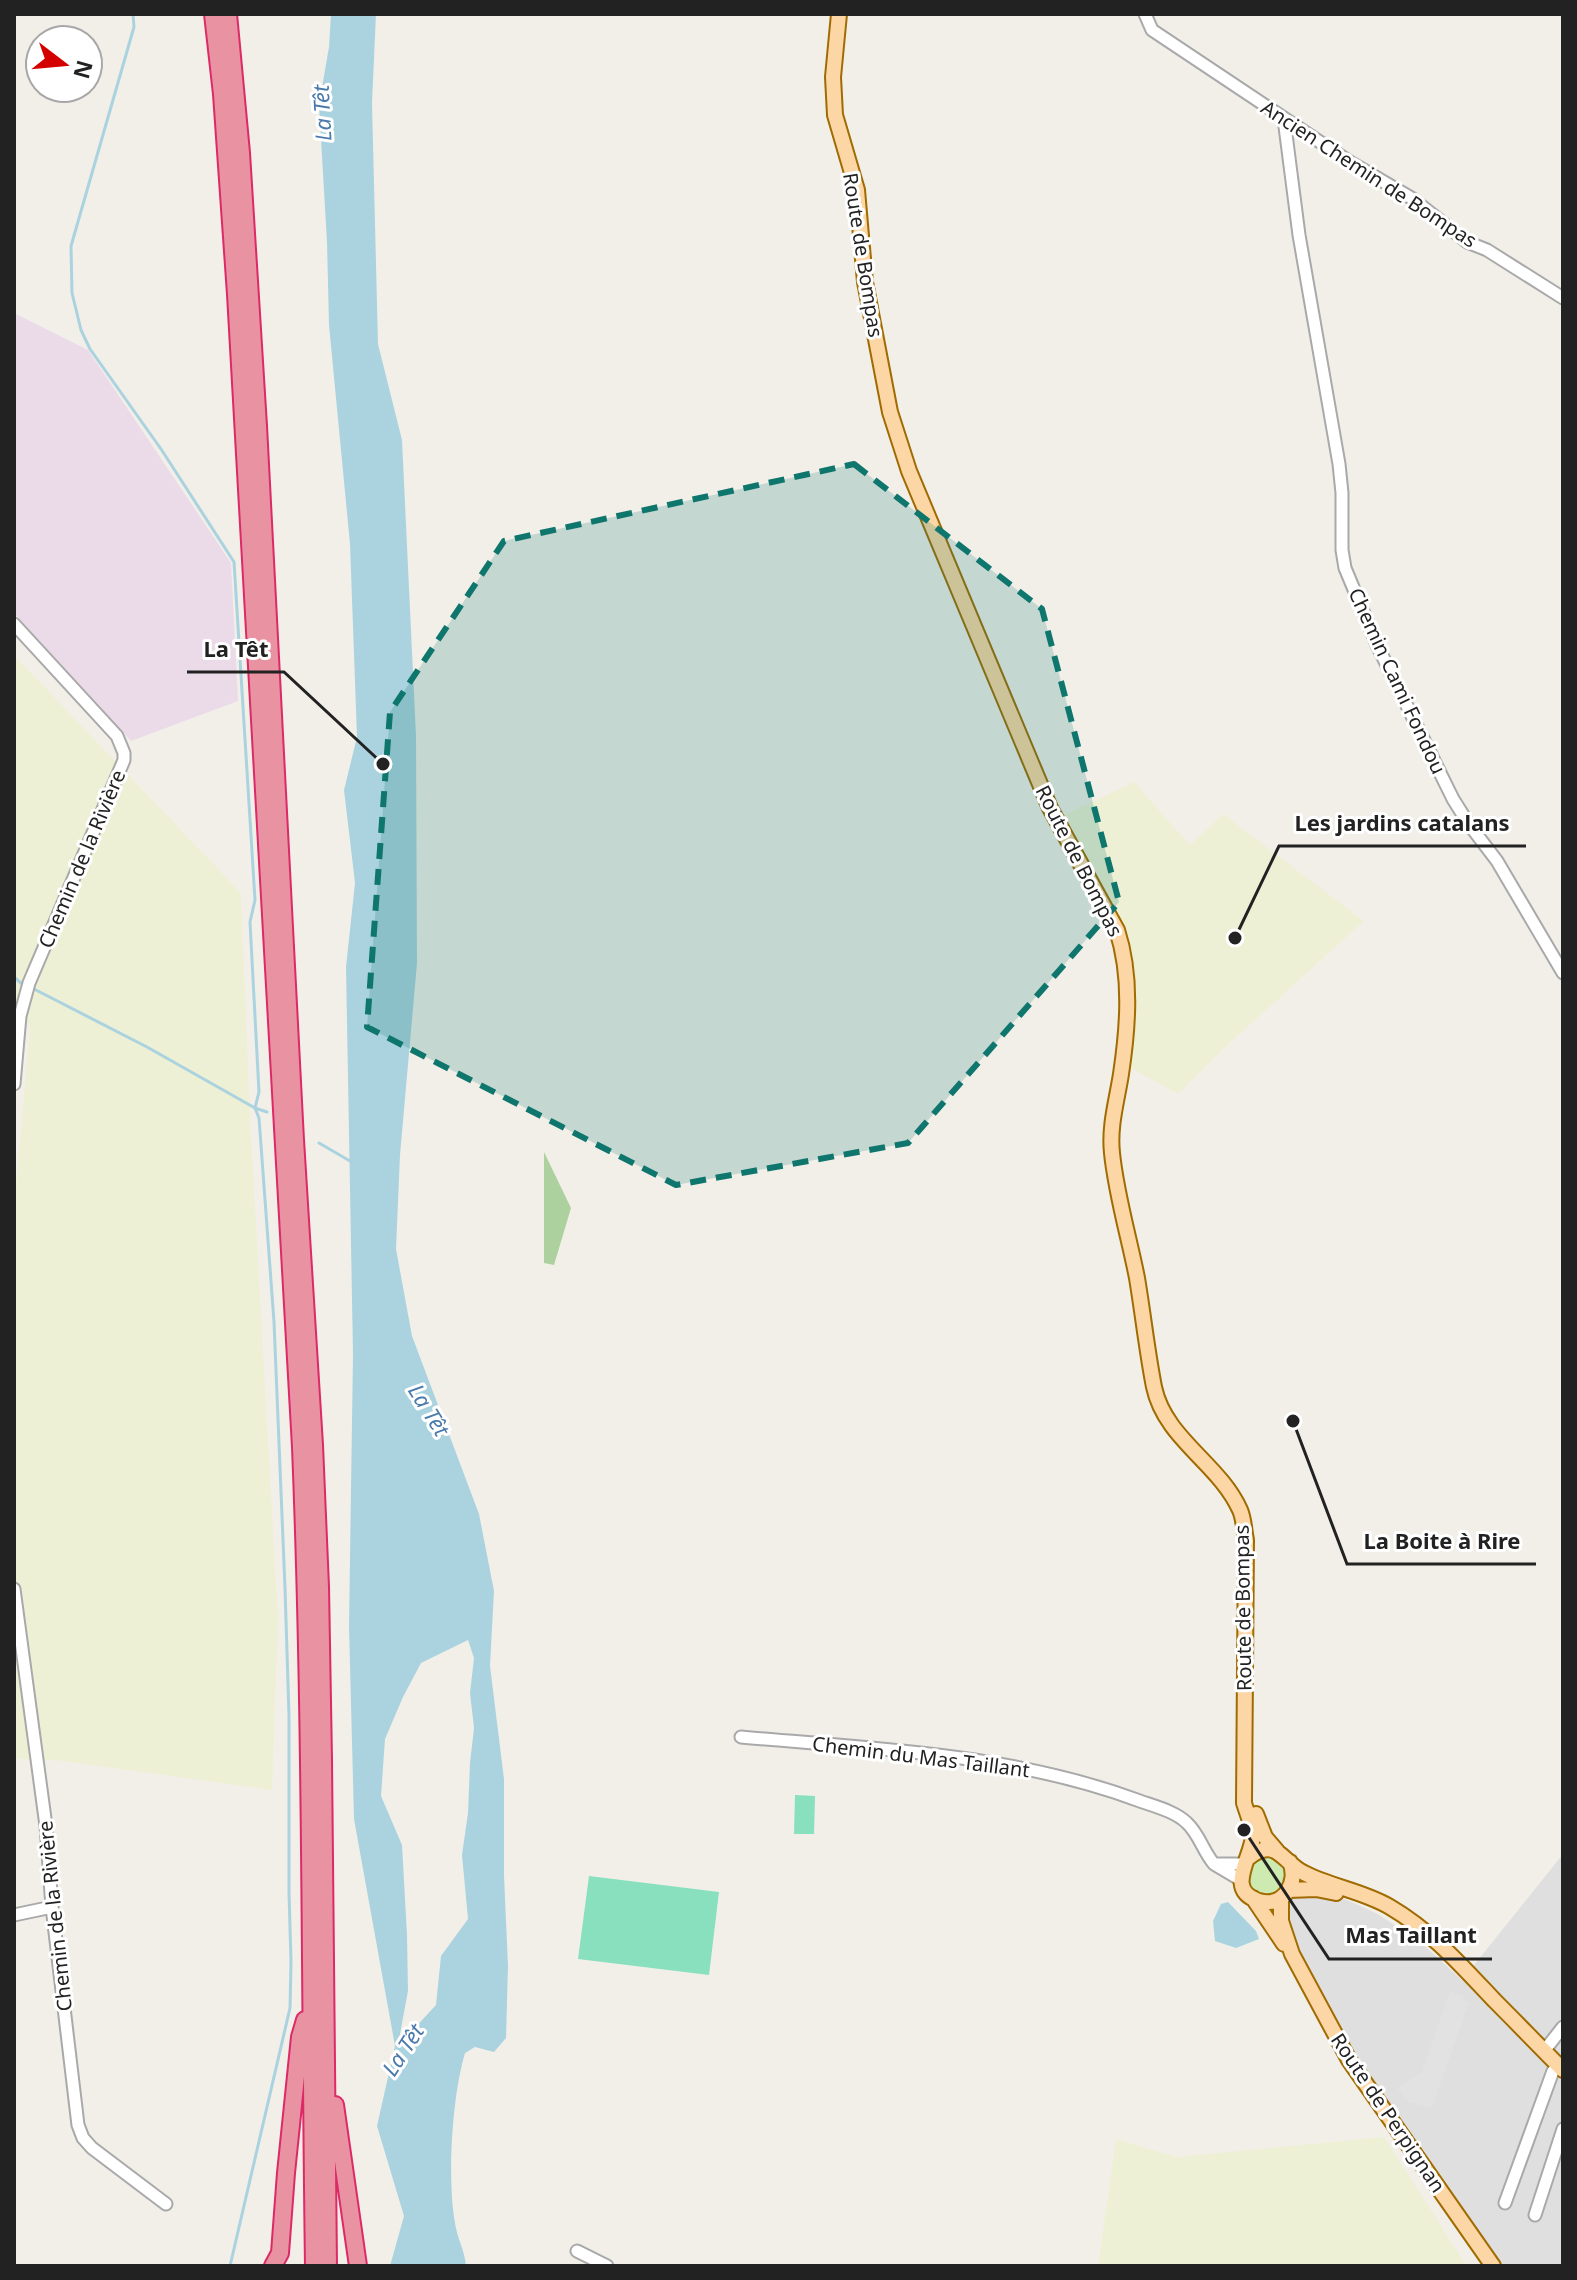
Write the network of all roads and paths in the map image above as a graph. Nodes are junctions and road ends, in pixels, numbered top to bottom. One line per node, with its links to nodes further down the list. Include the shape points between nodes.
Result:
1 (213, 14): 23 (highway, via 236,294 301,1447)
2 (228, 14): 7 (highway)
3 (237, 14): 7 (highway)
4 (839, 14): 14 (main road, Route de Bompas, via 835,115 857,190 865,282 890,412 909,471 1050,808 1123,948 1127,1024 1112,1152 1162,1411 1241,1513 1246,1540)
5 (1145, 14): 6 (street, Ancien Chemin de Bompas, via 1152,30)
6 (1284, 119): 8 (street, Ancien Chemin de Bompas, via 1413,199 1467,242); 10 (street, Chemin Cami Fondou, via 1339,464 1345,568 1453,799 1497,861)
7 (241, 153): 25 (highway, via 315,1461)
8 (1563, 298)
9 (14, 624): 11 (street, Chemin de la Rivière, via 117,736 124,760 29,983 20,1016)
10 (1563, 973)
11 (14, 1084)
12 (14, 1589): 20 (street, Chemin de la Rivière)
13 (741, 1737): 17 (street, Chemin du Mas Taillant, via 955,1756 1040,1771 1175,1815 1195,1833 1214,1864)
14 (1244, 1756): 15 (main road, via 1257,1817); 17 (main road, via 1244,1803 1253,1834)
15 (1277, 1851): 16 (main road); 17 (main road, via 1261,1850)
16 (1290, 1862): 18 (main road, via 1294,1876); 26 (main road, via 1307,1875 1388,1905 1423,1929)
17 (1244, 1867): 19 (main road)
18 (1285, 1894): 19 (main road, via 1267,1902); 22 (main road, Route de Perpignan, via 1281,1921); 27 (main road, via 1330,1891 1414,1933)
19 (1253, 1898): 22 (main road, Route de Perpignan)
20 (52, 1907): 21 (street); 30 (street, Chemin de la Rivière, via 78,2125 92,2148)
21 (14, 1915)
22 (1292, 1954): 37 (main road, Route de Perpignan, via 1349,2060)
23 (311, 2003): 33 (highway); 34 (highway, via 300,2037 280,2253)
24 (1563, 2027): 26 (street)
25 (326, 2042): 33 (highway); 35 (highway)
26 (1544, 2051): 27 (main road)
27 (1560, 2074): 29 (street)
28 (1563, 2129): 31 (street)
29 (1505, 2203)
30 (166, 2204)
31 (1535, 2215)
32 (577, 2251): 36 (street)
33 (321, 2260)
34 (273, 2266)
35 (358, 2266)
36 (607, 2266)
37 (1493, 2266)

